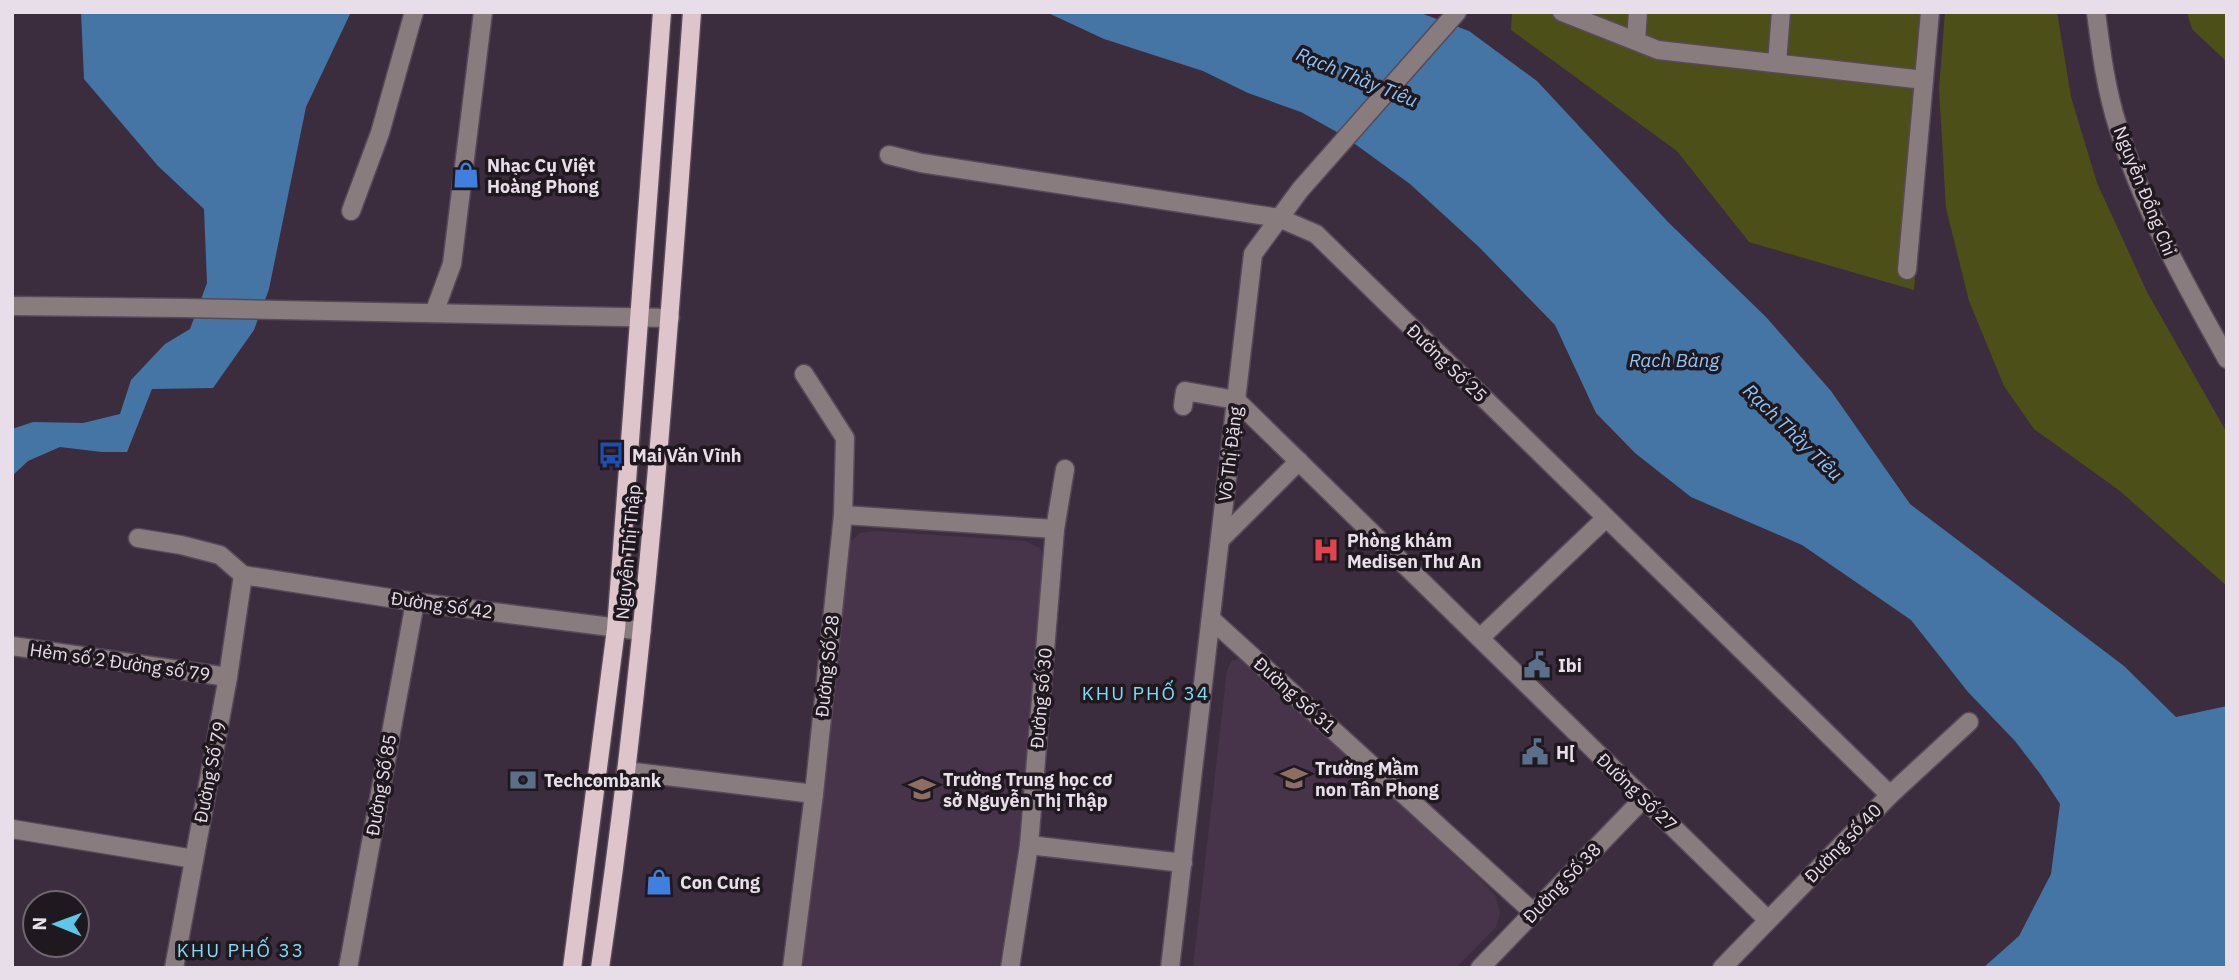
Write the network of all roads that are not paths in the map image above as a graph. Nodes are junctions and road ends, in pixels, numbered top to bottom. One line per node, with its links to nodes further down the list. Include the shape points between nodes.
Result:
1 (414, 12): 15 (street, via 380,133)
2 (483, 12): 19 (street, via 452,264)
3 (1457, 12): 16 (street, Võ Thị Đặng)
4 (1562, 12): 11 (street)
5 (1638, 12): 11 (street)
6 (1781, 12): 12 (street)
7 (1930, 12): 13 (street)
8 (2095, 12): 22 (street, Nguyễn Đổng Chi, via 2104,74 2141,191 2178,271)
9 (661, 16): 20 (main road, Nguyễn Thị Thập)
10 (691, 18): 21 (main road, Nguyễn Thị Thập)
11 (1636, 40): 12 (street, via 1658,50)
12 (1777, 63): 13 (street)
13 (1924, 80): 17 (street)
14 (889, 155): 16 (street, Đường Số 25)
15 (351, 211)
16 (1279, 218): 24 (street, Võ Thị Đặng, via 1254,254); 29 (street, Đường Số 25, via 1315,234)
17 (1907, 270)
18 (12, 306): 19 (street)
19 (434, 313): 20 (street)
20 (639, 318): 21 (street); 36 (main road, Nguyễn Thị Thập)
21 (670, 318): 37 (main road, Nguyễn Thị Thập)
22 (2227, 359)
23 (804, 374): 28 (street, Đường Số 28, via 845,438)
24 (1236, 400): 25 (street, via 1185,391); 26 (street, Đường Số 27); 32 (street, Võ Thị Đặng)
25 (1183, 406)
26 (1299, 461): 32 (street); 38 (street, Đường Số 27)
27 (1065, 469): 30 (street, Đường số 30)
28 (843, 515): 30 (street); 43 (street, Đường Số 28)
29 (1606, 518): 38 (street); 44 (street, Đường Số 25)
30 (1055, 529): 47 (street, Đường số 30)
31 (138, 538): 33 (street, via 220,555)
32 (1220, 540): 35 (street, Võ Thị Đặng)
33 (243, 575): 34 (street, Đường Số 42); 40 (street, Đường Số 79)
34 (415, 602): 36 (street, Đường Số 42); 53 (street, Đường Số 85)
35 (1211, 619): 49 (street, Võ Thị Đặng); 50 (street, Đường Số 31)
36 (616, 629): 37 (street, Đường Số 42); 54 (main road, Nguyễn Thị Thập)
37 (642, 631): 42 (main road, Nguyễn Thị Thập)
38 (1480, 638): 45 (street, Đường Số 27)
39 (12, 646): 40 (street, Hẻm số 2 Đường số 79)
40 (228, 677): 48 (street, Đường Số 79)
41 (1969, 722): 44 (street, Đường số 40)
42 (626, 771): 43 (street); 55 (main road, Nguyễn Thị Thập)
43 (814, 794): 56 (street, Đường Số 28)
44 (1890, 794): 51 (street, Đường số 40)
45 (1644, 799): 50 (street, Đường Số 38); 51 (street, Đường Số 27)
46 (12, 829): 48 (street)
47 (1029, 845): 49 (street); 57 (street, Đường số 30)
48 (194, 859): 52 (street, Đường Số 79)
49 (1182, 863): 58 (street, Võ Thị Đặng)
50 (1534, 913): 59 (street, Đường Số 38)
51 (1768, 920): 60 (street, Đường số 40)
52 (174, 968)
53 (348, 968)
54 (572, 968)
55 (600, 968)
56 (792, 968)
57 (1010, 968)
58 (1170, 968)
59 (1480, 968)
60 (1722, 968)

